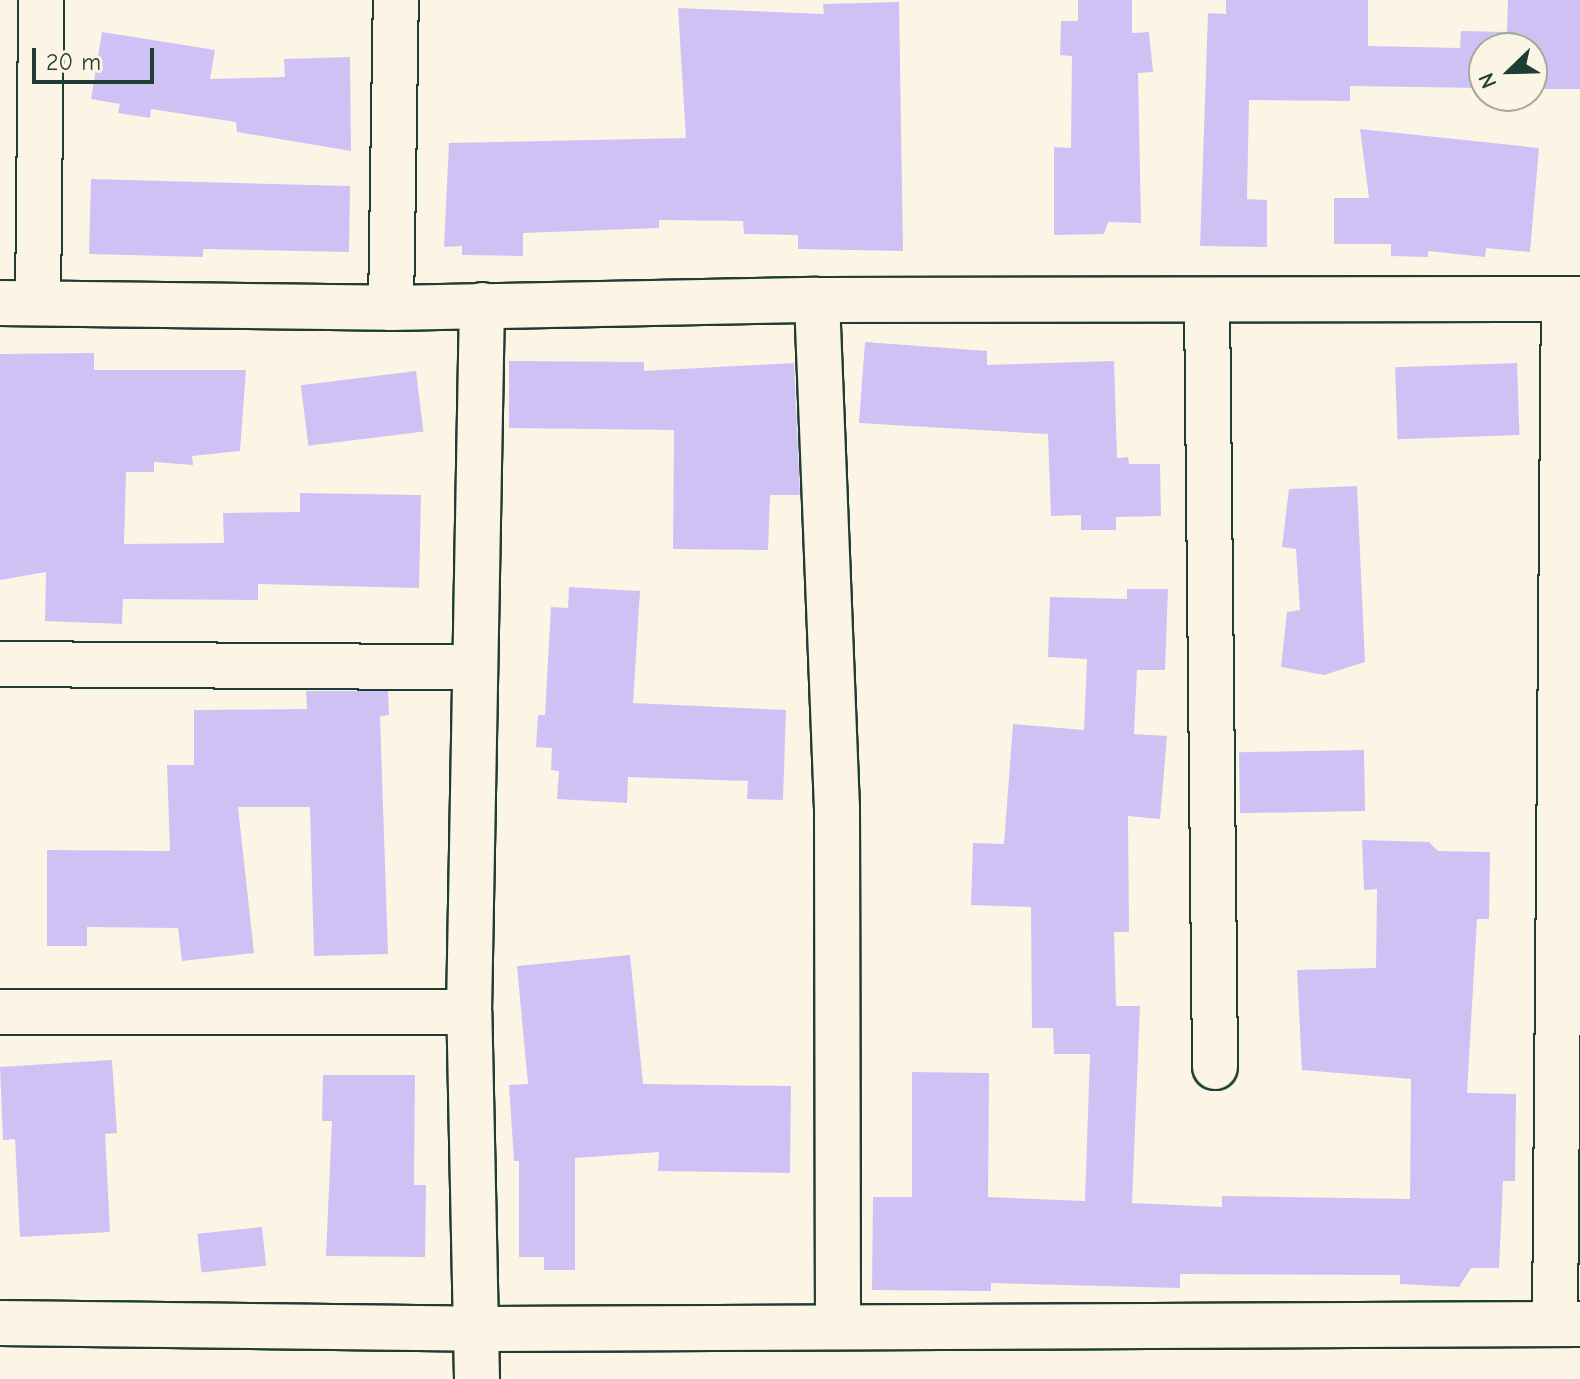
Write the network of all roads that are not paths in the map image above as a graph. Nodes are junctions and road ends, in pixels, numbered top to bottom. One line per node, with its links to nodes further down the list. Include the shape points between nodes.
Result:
1 (41, 0): 6 (street)
2 (396, 0): 8 (street)
3 (1572, 299): 5 (street); 15 (street)
4 (817, 300): 5 (street); 7 (street); 16 (street, via 837,808)
5 (1207, 300): 13 (street)
6 (19, 303): 8 (street)
7 (482, 305): 8 (street); 10 (street)
8 (391, 308)
9 (0, 664): 10 (street)
10 (472, 667): 12 (street)
11 (0, 1012): 12 (street)
12 (469, 1012): 17 (street)
13 (1215, 1067)
14 (0, 1323): 17 (street)
15 (1568, 1324): 16 (street)
16 (838, 1327): 17 (street)
17 (479, 1329): 18 (street)
18 (477, 1379)

